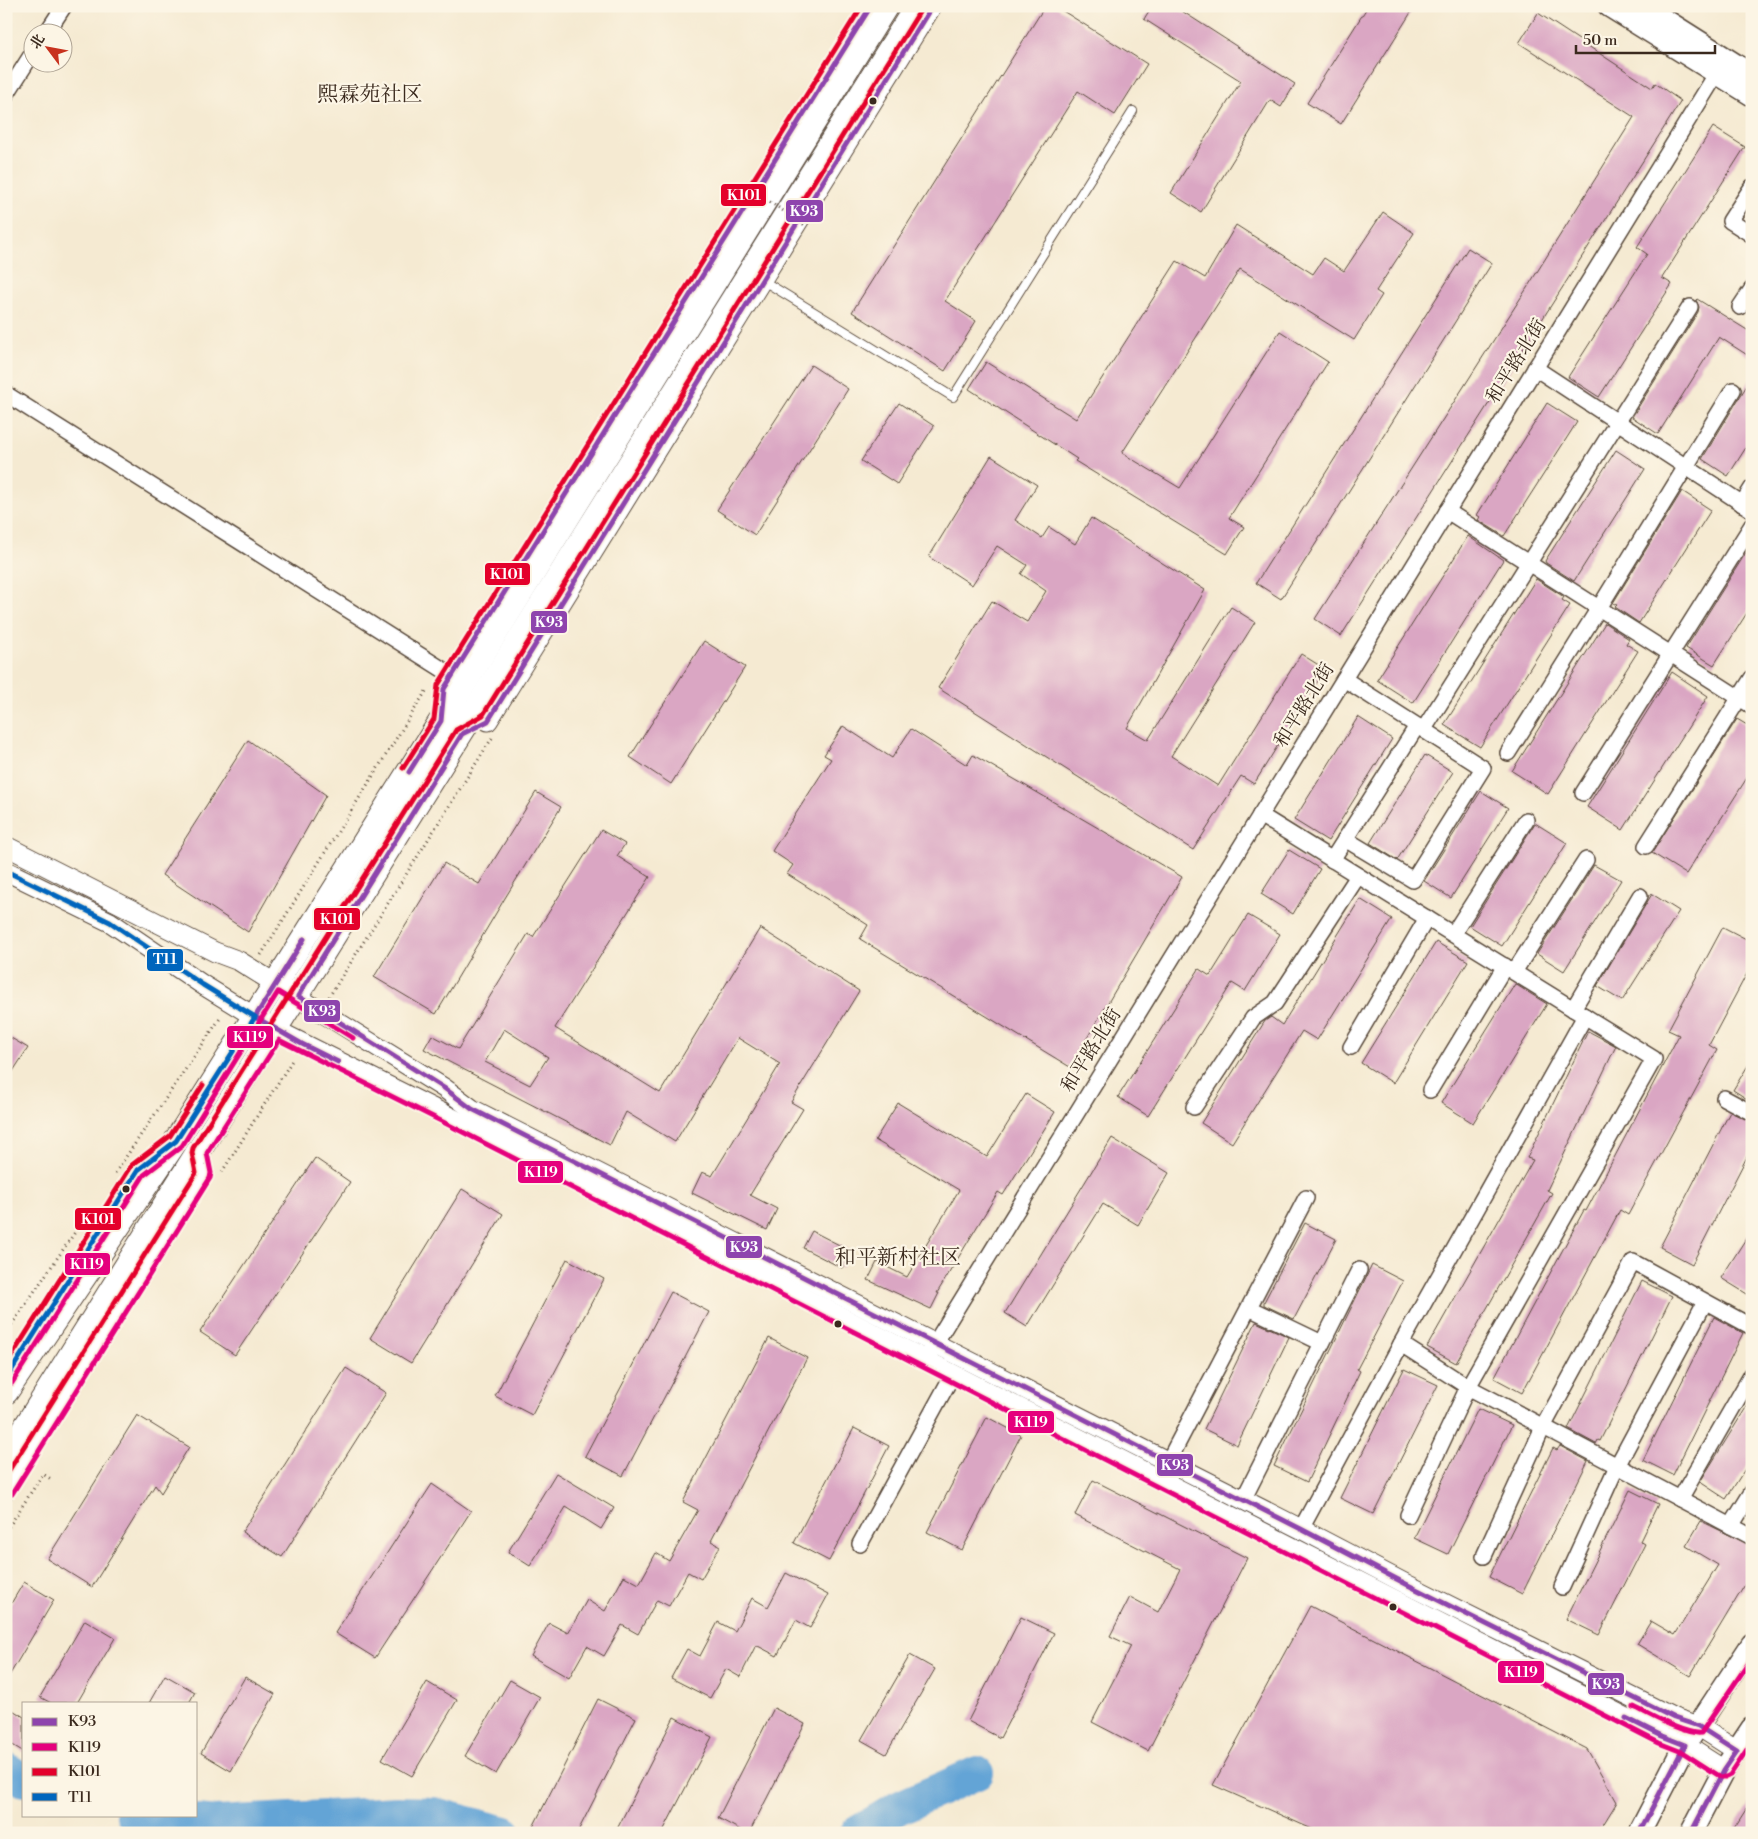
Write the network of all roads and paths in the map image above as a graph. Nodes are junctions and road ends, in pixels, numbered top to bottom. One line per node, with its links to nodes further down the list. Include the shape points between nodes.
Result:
1 (64, 6): 8 (street)
2 (871, 6): 37 (street)
3 (886, 6): 40 (main road)
4 (917, 6): 43 (main road)
5 (932, 6): 19 (street)
6 (1609, 6): 10 (main road)
7 (1643, 6): 11 (main road)
8 (54, 22)
9 (22, 70): 12 (street)
10 (1717, 73): 13 (main road); 23 (street, 和平路北街)
11 (1752, 76)
12 (6, 95)
13 (1752, 95)
14 (1133, 111): 19 (lane, via 953,397)
15 (1752, 187): 18 (street, via 1730,221)
16 (750, 188): 17 (path, bridge)
17 (806, 226)
18 (1752, 235)
19 (762, 280): 41 (street)
20 (1752, 289): 22 (street)
21 (1690, 307): 26 (street)
22 (1740, 307)
23 (1535, 368): 26 (street); 30 (street, 和平路北街)
24 (1733, 390): 27 (street)
25 (6, 394): 37 (street)
26 (1617, 422): 27 (street); 32 (street)
27 (1686, 466): 29 (street); 33 (street)
28 (1752, 488): 29 (street)
29 (1747, 507)
30 (1447, 511): 32 (street); 36 (street, 和平路北街)
31 (1752, 525): 34 (street)
32 (1529, 563): 33 (street); 42 (street)
33 (1600, 608): 34 (street); 44 (street)
34 (1670, 654): 38 (street); 45 (street)
35 (1752, 678): 38 (street)
36 (1344, 679): 42 (street); 46 (street, 和平路北街)
37 (448, 683): 40 (main road)
38 (1738, 698): 39 (street); 50 (street)
39 (1752, 706)
40 (441, 721): 59 (main road)
41 (491, 727): 43 (main road); 61 (path)
42 (1420, 728): 48 (street); 48 (street, via 1483,768 1413,880)
43 (462, 734): 60 (main road)
44 (1508, 753)
45 (1583, 793)
46 (1260, 815): 51 (street); 81 (street, 和平路北街)
47 (1526, 820): 57 (street)
48 (1345, 839): 51 (street)
49 (6, 846): 59 (street)
50 (1646, 846)
51 (1332, 860): 54 (street)
52 (1586, 860): 58 (street)
53 (6, 871): 63 (street, via 110,922)
54 (1358, 876): 56 (street); 69 (street, via 1275,1003 1253,1018)
55 (1640, 896): 62 (street)
56 (1427, 918): 57 (street); 66 (street)
57 (1453, 934): 58 (street)
58 (1509, 969): 62 (street); 67 (street)
59 (276, 982): 60 (street); 63 (main road)
60 (298, 996): 61 (street); 64 (main road)
61 (321, 1011): 81 (street, via 444,1088 472,1110)
62 (1579, 1013): 80 (street); 85 (street, via 1654,1059)
63 (255, 1017): 64 (street); 71 (main road)
64 (276, 1030): 65 (street); 72 (main road)
65 (302, 1044): 72 (path); 81 (street)
66 (1352, 1047)
67 (1430, 1090)
68 (1724, 1098): 70 (street)
69 (1194, 1107)
70 (1752, 1113)
71 (176, 1141): 73 (main road); 86 (main road)
72 (207, 1168): 88 (main road); 93 (street)
73 (133, 1179): 84 (street)
74 (1306, 1198): 77 (street)
75 (1359, 1270): 79 (street)
76 (1705, 1302): 78 (street); 87 (street, via 1633,1262); 90 (street)
77 (1249, 1308): 79 (street); 89 (street)
78 (1752, 1327)
79 (1322, 1343): 95 (street)
80 (1401, 1344): 85 (street); 100 (street)
81 (929, 1352): 82 (street); 89 (street)
82 (952, 1374): 102 (street); 108 (street)
83 (1752, 1374): 94 (street)
84 (6, 1379)
85 (1468, 1387): 87 (street); 96 (street)
86 (6, 1392)
87 (1543, 1427): 90 (street); 103 (street)
88 (6, 1458)
89 (1168, 1462): 95 (street)
90 (1617, 1466): 94 (street); 104 (street)
91 (51, 1479): 99 (path, via 43,1474)
92 (1752, 1492): 98 (street)
93 (9, 1498): 97 (path)
94 (1680, 1499): 98 (street)
95 (1243, 1500): 100 (street)
96 (1408, 1515)
97 (6, 1516)
98 (1731, 1526): 101 (street)
99 (7, 1529)
100 (1301, 1529): 106 (street, via 1665,1714)
101 (1752, 1537)
102 (860, 1544)
103 (1484, 1556)
104 (1562, 1587)
105 (1752, 1644): 106 (main road)
106 (1698, 1726): 108 (main road); 109 (street)
107 (1752, 1728): 109 (main road)
108 (1685, 1745): 110 (street); 111 (main road)
109 (1737, 1751): 110 (main road)
110 (1724, 1770): 112 (main road)
111 (1639, 1833)
112 (1691, 1833)

